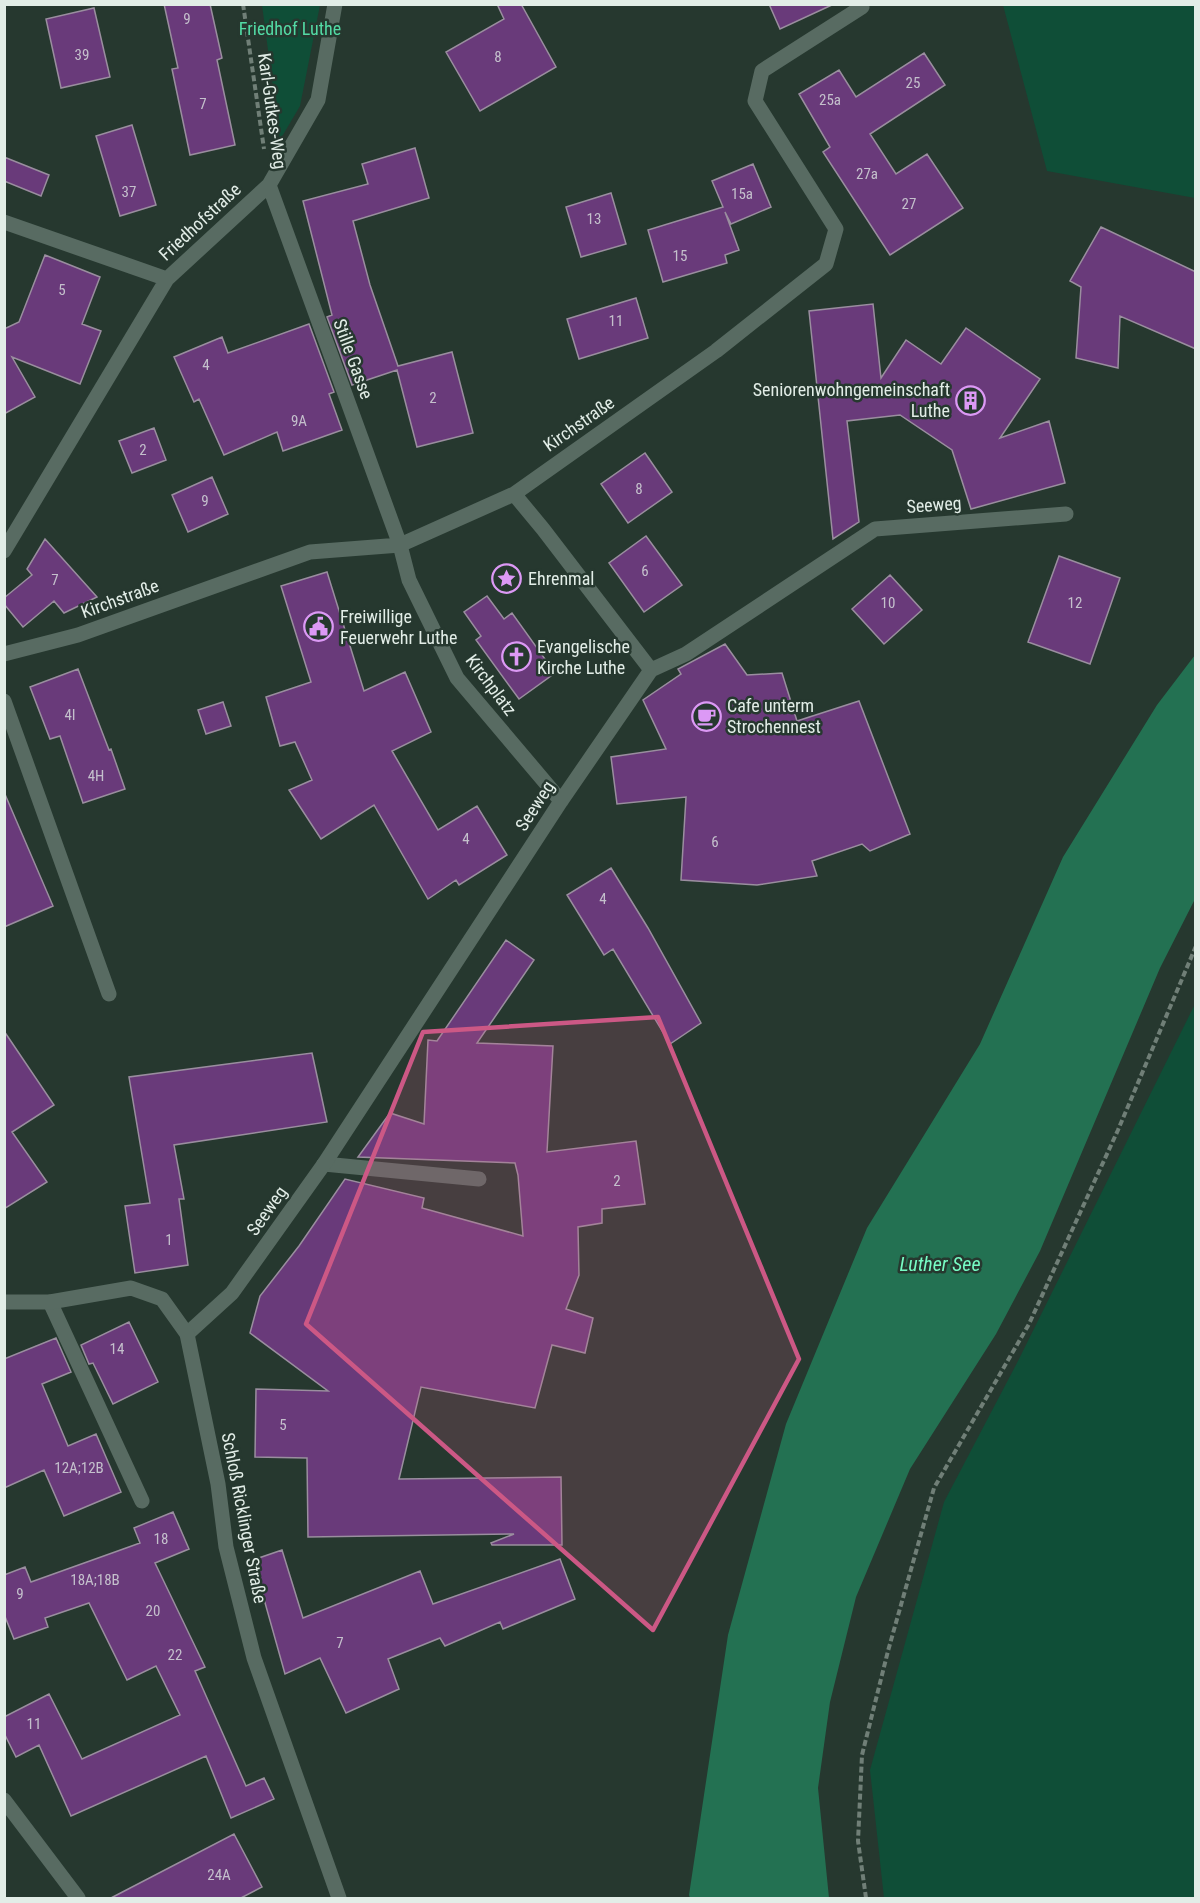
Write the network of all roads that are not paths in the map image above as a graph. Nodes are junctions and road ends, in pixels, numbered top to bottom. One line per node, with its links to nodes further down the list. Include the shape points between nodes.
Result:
1 (335, 4): 3 (street, Friedhofstraße, via 318,99)
2 (862, 7): 6 (street, Kirchstraße, via 762,71 755,101 836,229 826,264 716,351)
3 (269, 185): 5 (street, Friedhofstraße); 8 (street, Stille Gasse)
4 (4, 222): 5 (street)
5 (167, 279): 9 (street, Friedhofstraße)
6 (514, 494): 8 (street, Kirchstraße); 11 (street)
7 (1066, 514): 11 (street, Seeweg, via 874,529 686,654)
8 (400, 545): 10 (street, Kirchstraße, via 310,552 78,635); 13 (street, Kirchplatz, via 409,580 457,678)
9 (4, 551)
10 (4, 654)
11 (651, 670): 13 (street, Seeweg)
12 (4, 701): 14 (street)
13 (561, 801): 15 (street, Seeweg)
14 (109, 994)
15 (324, 1164): 16 (street); 19 (street, Seeweg, via 232,1293)
16 (479, 1179)
17 (4, 1302): 18 (street, Schloß Ricklinger Straße)
18 (50, 1302): 19 (street, Schloß Ricklinger Straße, via 131,1288 162,1299); 20 (street)
19 (187, 1334): 23 (street, Schloß Ricklinger Straße, via 218,1484 226,1546 254,1658)
20 (142, 1501)
21 (4, 1800): 22 (street)
22 (78, 1899)
23 (339, 1899)

